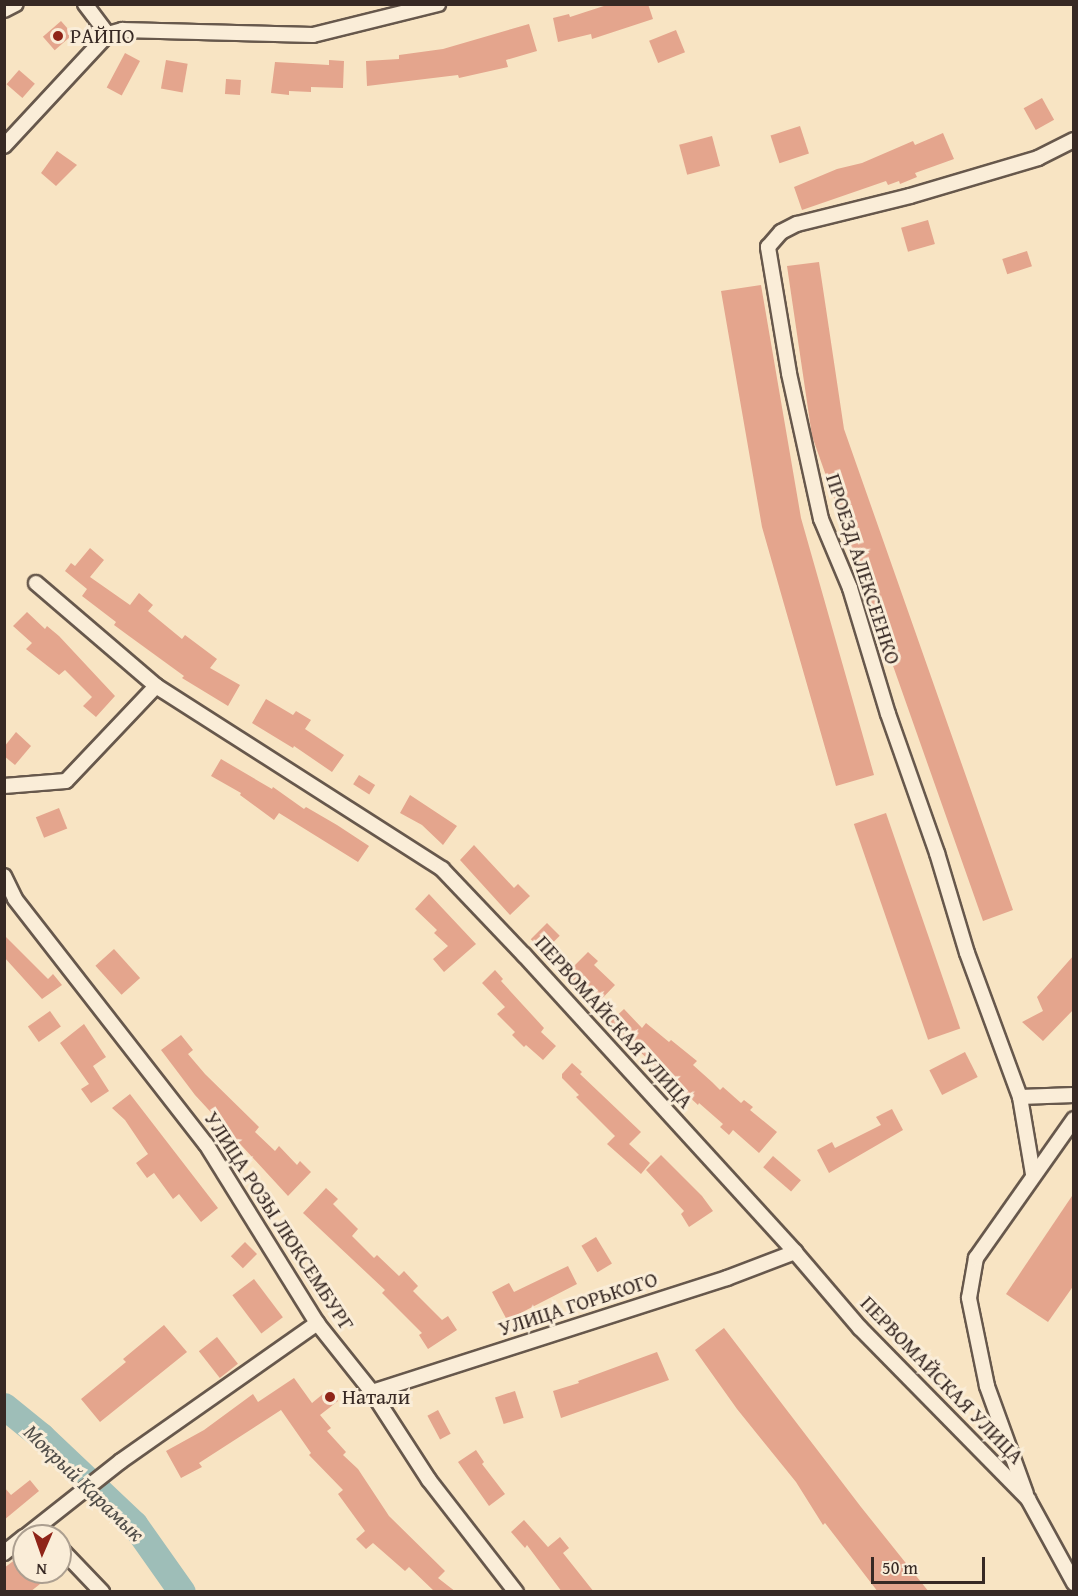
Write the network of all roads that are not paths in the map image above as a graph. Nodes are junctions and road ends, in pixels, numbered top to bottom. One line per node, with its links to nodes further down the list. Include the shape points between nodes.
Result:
1 (16, 4): 4 (street)
2 (85, 4): 5 (street)
3 (438, 4): 5 (street, via 313,35 122,30)
4 (4, 10)
5 (108, 34): 7 (street)
6 (1074, 140): 13 (street, ПРОЕЗД АЛЕКСЕЕНКО, via 1038,158 797,224 781,232 768,247 791,384 821,519 850,588 967,953)
7 (4, 146)
8 (36, 583): 9 (street, ПЕРВОМАЙСКАЯ УЛИЦА)
9 (156, 686): 10 (street, via 66,781); 16 (street, ПЕРВОМАЙСКАЯ УЛИЦА, via 442,870)
10 (4, 786)
11 (4, 876): 17 (street, УЛИЦА РОЗЫ ЛЮКСЕМБУРГ, via 15,899 206,1144)
12 (1074, 1095): 13 (street)
13 (1020, 1097): 15 (street, ПРОЕЗД АЛЕКСЕЕНКО)
14 (1074, 1119): 15 (street)
15 (1033, 1174): 19 (street, via 976,1258 969,1299 987,1386)
16 (795, 1252): 18 (street, УЛИЦА ГОРЬКОГО, via 727,1278); 19 (street, ПЕРВОМАЙСКАЯ УЛИЦА, via 860,1328)
17 (317, 1323): 18 (street, УЛИЦА РОЗЫ ЛЮКСЕМБУРГ); 20 (street, via 121,1461)
18 (372, 1392): 24 (street, УЛИЦА РОЗЫ ЛЮКСЕМБУРГ, via 429,1480)
19 (1028, 1499): 22 (street, ПЕРВОМАЙСКАЯ УЛИЦА)
20 (51, 1524)
21 (72, 1561): 23 (street)
22 (1074, 1583)
23 (102, 1592)
24 (516, 1592)

